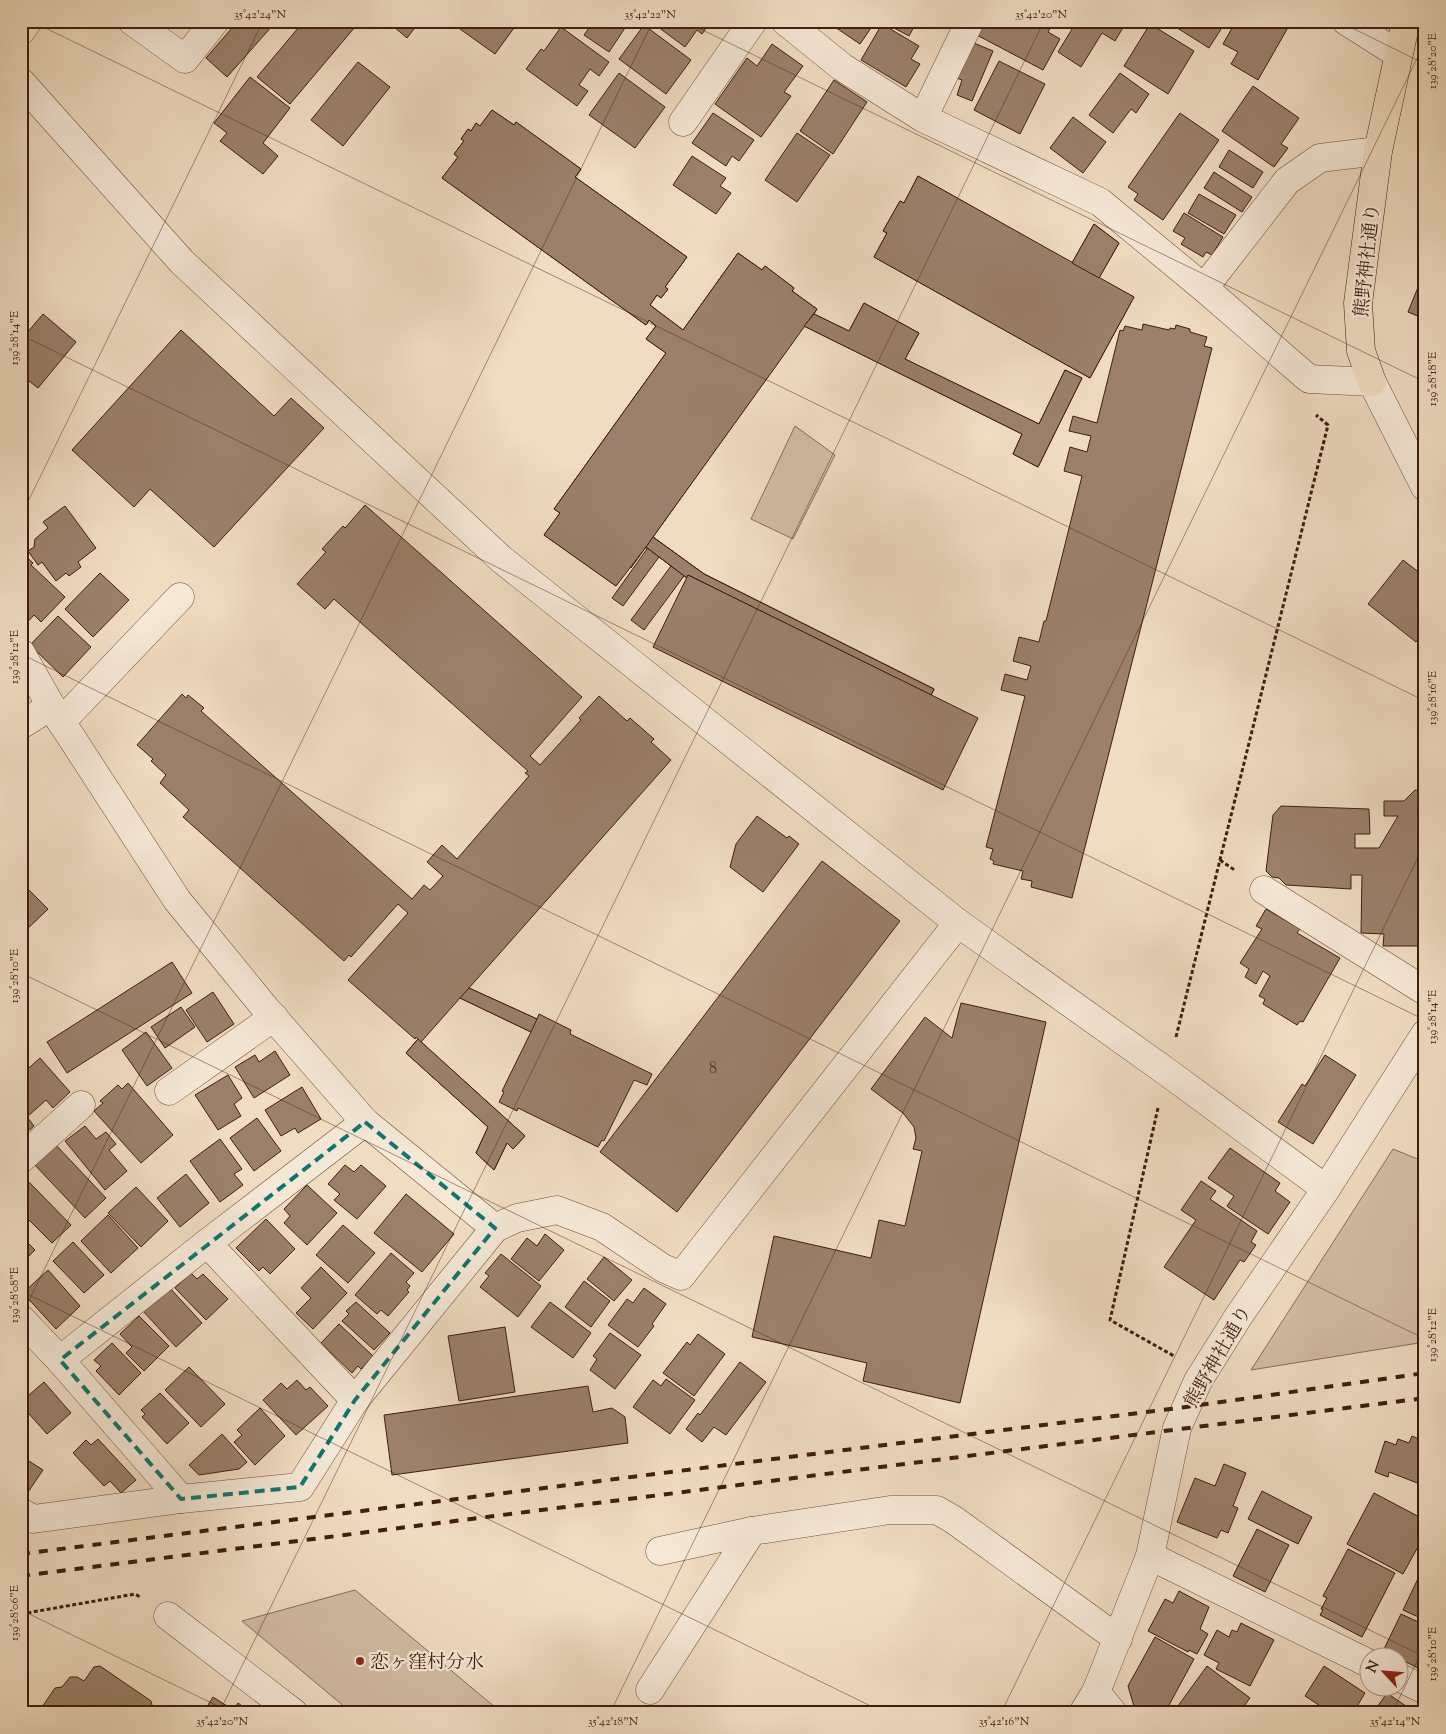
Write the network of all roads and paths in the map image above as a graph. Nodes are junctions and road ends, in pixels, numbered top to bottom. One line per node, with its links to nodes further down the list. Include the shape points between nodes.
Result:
1 (28, 21): 9 (street)
2 (132, 21): 3 (street, via 185,59)
3 (215, 21)
4 (753, 21): 13 (street)
5 (785, 21): 12 (street, via 842,67)
6 (970, 21): 12 (street)
7 (1346, 21): 10 (street)
8 (1406, 21): 10 (main road, 熊野神社通り)
9 (21, 31)
10 (1398, 54): 14 (main road, 熊野神社通り)
11 (21, 82): 24 (street, via 182,262 501,559)
12 (923, 118): 15 (street, via 1100,202)
13 (682, 122)
14 (1378, 151): 15 (street, via 1320,158 1287,181); 17 (main road, 熊野神社通り, via 1358,303 1361,351)
15 (1204, 288): 16 (street)
16 (1309, 379): 17 (street); 28 (path, via 1303,404 1328,425)
17 (1372, 382): 18 (street, 熊野神社通り)
18 (1425, 487)
19 (180, 597): 21 (street)
20 (21, 653): 21 (street)
21 (56, 714): 22 (street); 26 (street, via 177,900)
22 (21, 726)
23 (1264, 890): 25 (street)
24 (958, 923): 28 (street); 34 (street, via 681,1276 663,1268 602,1227 557,1210 517,1218)
25 (1425, 991)
26 (274, 1017): 29 (street); 31 (street)
27 (1425, 1034): 33 (street, 熊野神社通り)
28 (1167, 1072): 33 (street); 38 (path, via 1110,1320 1176,1357)
29 (169, 1091)
30 (80, 1105): 32 (street)
31 (365, 1122): 34 (street); 35 (street)
32 (21, 1159)
33 (1326, 1189): 38 (street, 熊野神社通り)
34 (496, 1228): 39 (street)
35 (208, 1243): 37 (street); 39 (street)
36 (21, 1319): 37 (street)
37 (60, 1360): 40 (street)
38 (1208, 1365): 44 (street, 熊野神社通り, via 1177,1428)
39 (354, 1400): 40 (street, via 300,1487)
40 (181, 1500): 41 (street, via 33,1519)
41 (21, 1512)
42 (752, 1531): 43 (street); 47 (street, via 890,1510 937,1510); 50 (street)
43 (660, 1550)
44 (1150, 1556): 47 (street, 熊野神社通り); 48 (street)
45 (21, 1614): 46 (path, via 136,1594)
46 (168, 1616): 53 (street)
47 (1118, 1640): 52 (street, 熊野神社通り)
48 (1358, 1658)
49 (1408, 1682): 51 (street)
50 (650, 1690)
51 (1425, 1690)
52 (1097, 1706)
53 (294, 1713)

